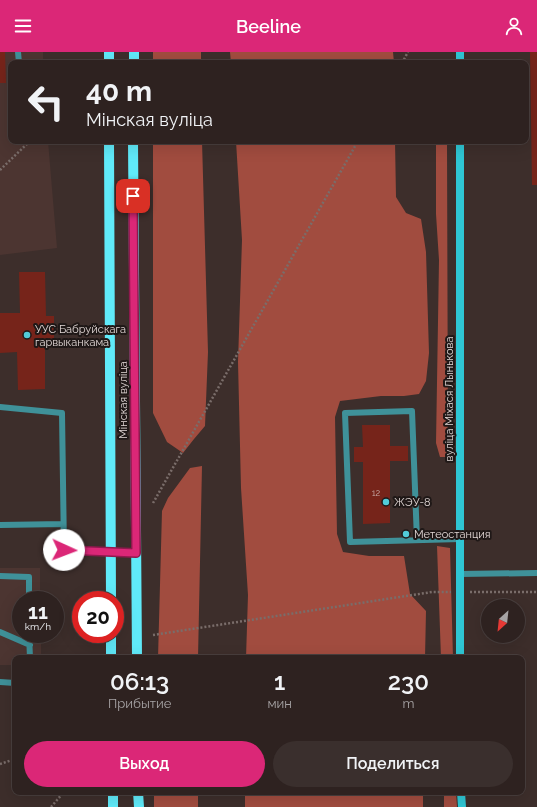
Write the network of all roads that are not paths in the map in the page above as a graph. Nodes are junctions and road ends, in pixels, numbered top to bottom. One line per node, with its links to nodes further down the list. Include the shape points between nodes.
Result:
1 (109, 144): 9 (main road, Мінская вуліца)
2 (133, 144): 10 (main road, Мінская вуліца)
3 (460, 144): 7 (street, вуліца Міхася Лынькова)
4 (0, 407): 5 (lane, via 62,413)
5 (63, 524): 6 (lane); 9 (lane, via 64,550)
6 (0, 525)
7 (460, 539): 8 (lane); 12 (street, вуліца Міхася Лынькова)
8 (417, 540): 8 (lane, via 350,542 345,413 412,411)
9 (111, 552): 10 (lane); 15 (main road, Мінская вуліца)
10 (136, 553): 21 (main road, Мінская вуліца)
11 (537, 573): 12 (lane)
12 (460, 574): 22 (street, вуліца Міхася Лынькова)
13 (0, 576): 14 (lane, via 29,577)
14 (29, 591)
15 (111, 591)
16 (0, 632): 18 (lane)
17 (111, 643): 20 (main road)
18 (30, 645): 19 (lane)
19 (30, 655)
20 (111, 655)
21 (137, 655)
22 (460, 655)
23 (0, 682): 24 (lane)
24 (12, 683)
25 (113, 795): 28 (main road)
26 (138, 795): 29 (main road)
27 (461, 795): 30 (street)
28 (113, 807)
29 (139, 807)
30 (462, 807)

